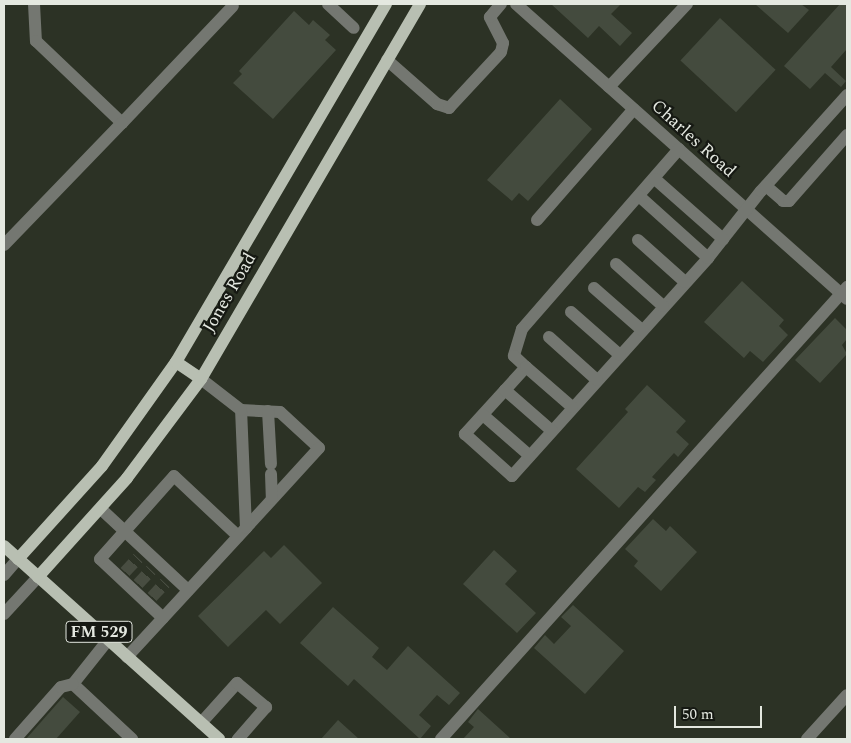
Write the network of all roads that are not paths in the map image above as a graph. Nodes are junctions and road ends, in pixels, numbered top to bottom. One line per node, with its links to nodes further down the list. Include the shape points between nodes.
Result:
1 (34, 4): 14 (street, via 36,41)
2 (234, 4): 14 (street)
3 (328, 4): 9 (street)
4 (386, 4): 35 (main road, Jones Road)
5 (420, 4): 10 (main road, Jones Road)
6 (501, 4): 10 (street, via 490,17 503,44 502,52 449,108 437,104)
7 (516, 4): 11 (street, Charles Road)
8 (687, 4): 11 (street)
9 (354, 28)
10 (387, 60): 37 (main road, Jones Road)
11 (609, 87): 13 (street, Charles Road)
12 (847, 95): 18 (street)
13 (634, 109): 16 (street, Charles Road); 21 (street)
14 (122, 123): 24 (street)
15 (847, 135): 18 (street, via 789,201 783,201)
16 (679, 149): 17 (street); 20 (street, Charles Road)
17 (655, 179): 19 (street); 23 (street)
18 (766, 186): 20 (street)
19 (639, 196): 25 (street); 36 (street, via 522,330 514,356)
20 (746, 211): 23 (street); 29 (street, Charles Road)
21 (537, 220)
22 (638, 240): 27 (street)
23 (723, 240): 25 (street)
24 (4, 245)
25 (708, 258): 27 (street)
26 (616, 264): 30 (street)
27 (686, 282): 30 (street)
28 (594, 288): 32 (street)
29 (845, 293): 66 (street)
30 (663, 306): 32 (street)
31 (571, 312): 34 (street)
32 (642, 330): 34 (street)
33 (548, 337): 38 (street)
34 (620, 355): 38 (street)
35 (176, 362): 37 (main road); 51 (main road, Jones Road, via 102,466)
36 (526, 367): 39 (street); 40 (street)
37 (200, 379): 41 (street); 47 (main road, Jones Road, via 153,446)
38 (597, 380): 40 (street)
39 (505, 390): 43 (street); 44 (street)
40 (572, 407): 44 (street)
41 (241, 410): 42 (street); 49 (street)
42 (268, 411): 46 (street); 46 (street, via 280,412 319,448)
43 (483, 415): 45 (street); 45 (street, via 465,434 512,476)
44 (552, 430): 45 (street)
45 (530, 456)
46 (272, 499): 49 (street)
47 (100, 509): 48 (street); 53 (main road, Jones Road)
48 (125, 531): 49 (street, via 174,476); 54 (street, via 141,554 168,578); 56 (street, via 100,559 123,575)
49 (242, 532): 54 (street)
50 (4, 546): 51 (main road, FM 529)
51 (18, 559): 52 (street); 53 (main road, FM 529)
52 (4, 575)
53 (38, 577): 55 (street); 57 (main road, FM 529)
54 (188, 590): 56 (street)
55 (4, 614)
56 (163, 618): 58 (street)
57 (108, 640): 58 (main road, FM 529); 59 (street)
58 (127, 657): 61 (main road, FM 529)
59 (73, 684): 62 (street, via 61,687); 63 (street)
60 (847, 695): 67 (street)
61 (201, 723): 64 (main road, FM 529); 65 (street, via 237,682 266,707)
62 (15, 739)
63 (132, 739)
64 (219, 739)
65 (238, 739)
66 (441, 739)
67 (807, 739)

